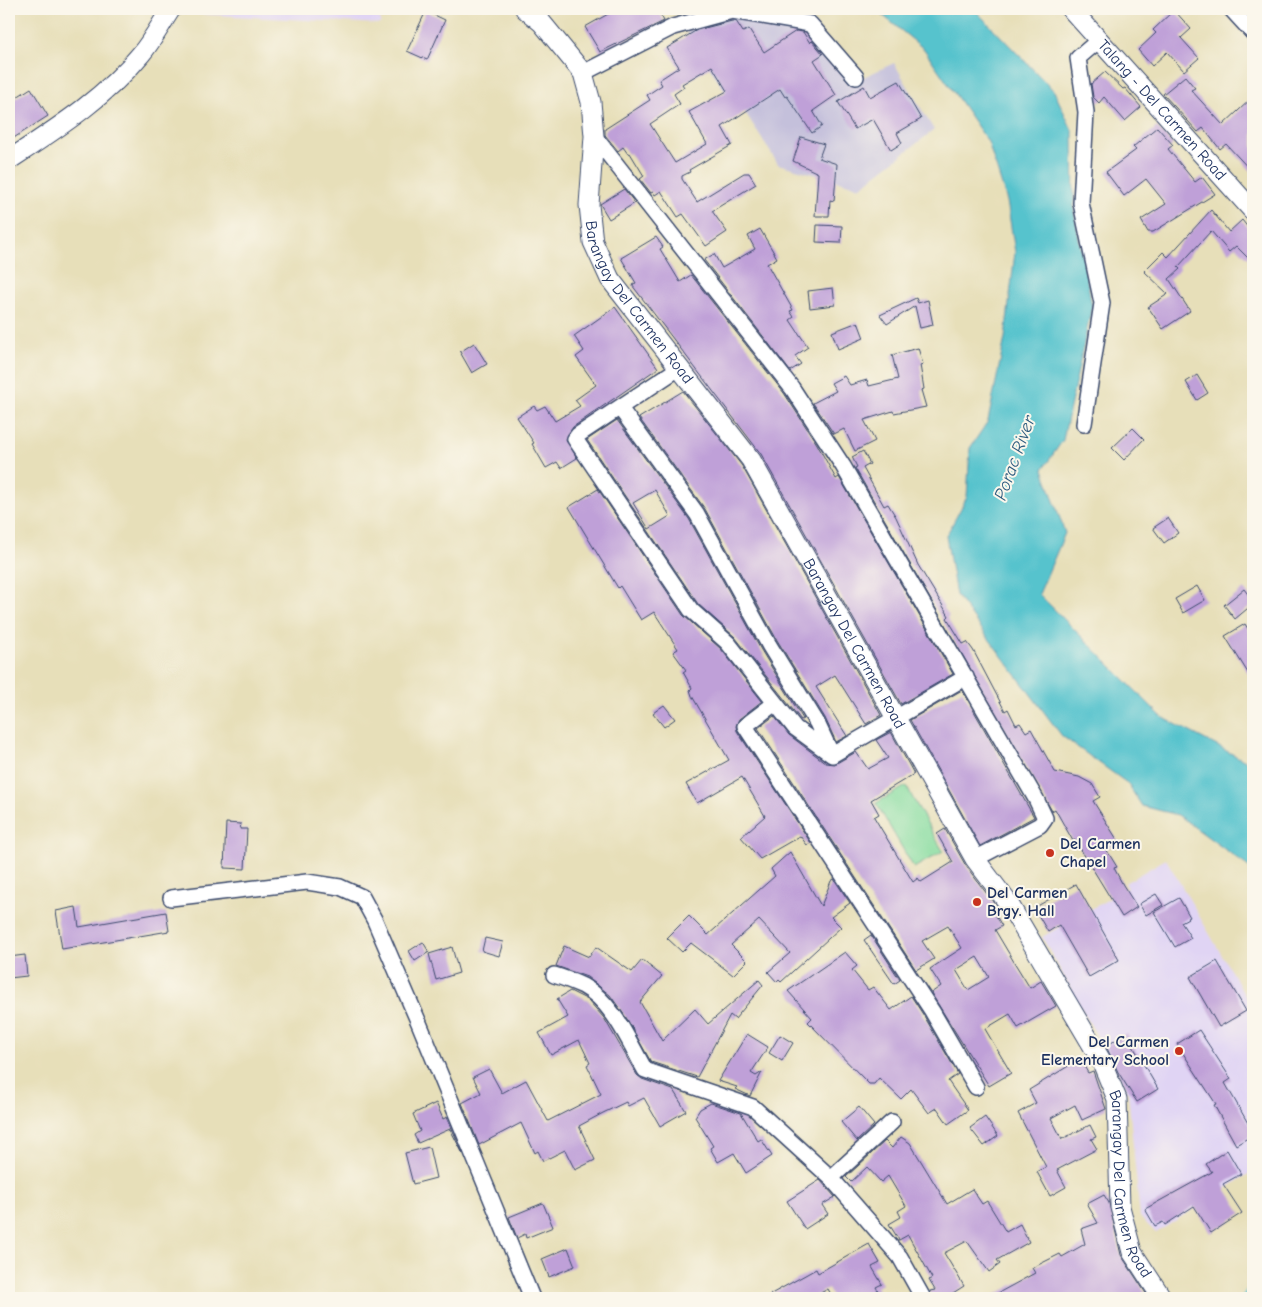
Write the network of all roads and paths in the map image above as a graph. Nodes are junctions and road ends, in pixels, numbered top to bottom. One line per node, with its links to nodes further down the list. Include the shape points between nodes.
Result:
1 (171, 9): 10 (street, via 142,54 106,89 69,121)
2 (524, 9): 7 (street, Barangay Del Carmen Road, via 542,23)
3 (1071, 9): 6 (street, Talang - Del Carmen Road)
4 (1231, 9): 5 (street)
5 (1253, 33)
6 (1099, 40): 11 (street, Talang - Del Carmen Road); 14 (street, via 1078,58 1086,112 1081,203 1102,303)
7 (583, 74): 8 (street, via 673,26 732,11 810,24); 9 (street, Barangay Del Carmen Road, via 591,102)
8 (856, 77)
9 (594, 136): 12 (street, Barangay Del Carmen Road, via 589,205 593,242 610,278); 15 (street, via 792,388 843,466)
10 (9, 160)
11 (1253, 211)
12 (679, 368): 13 (street); 17 (street, Barangay Del Carmen Road, via 751,460)
13 (620, 408): 16 (street, via 575,439 691,610 728,643); 18 (street, via 697,514 768,645 817,723)
14 (1084, 424)
15 (966, 677): 17 (street); 19 (street, via 1045,818 1040,825)
16 (775, 703): 18 (street, via 795,728); 22 (street, via 745,726 932,1011)
17 (896, 719): 18 (street); 19 (street, Barangay Del Carmen Road)
18 (832, 755)
19 (975, 859): 27 (street, Barangay Del Carmen Road, via 1009,904 1102,1060 1117,1099 1120,1207 1132,1252)
20 (171, 898): 25 (street, via 306,882 340,887 362,897 423,1032)
21 (554, 974): 24 (street, via 585,987 601,1001 646,1070 753,1107)
22 (976, 1087)
23 (892, 1122): 24 (street)
24 (831, 1178): 26 (street, via 900,1257)
25 (532, 1298)
26 (923, 1298)
27 (1162, 1298)

